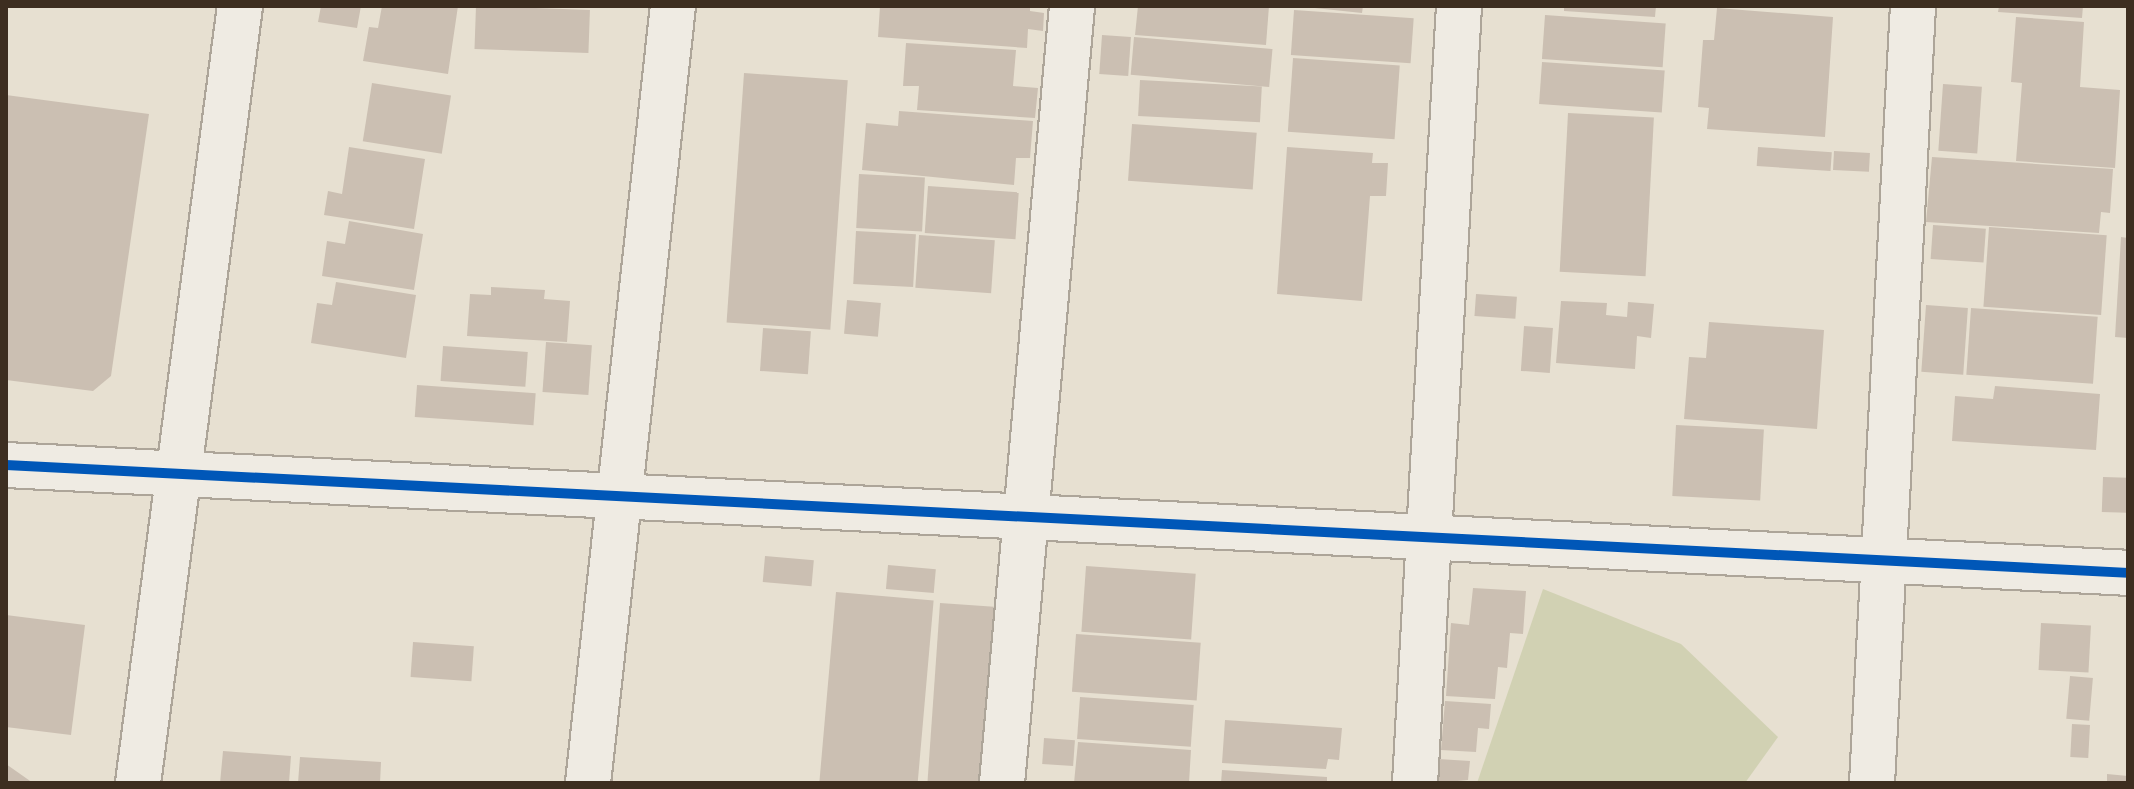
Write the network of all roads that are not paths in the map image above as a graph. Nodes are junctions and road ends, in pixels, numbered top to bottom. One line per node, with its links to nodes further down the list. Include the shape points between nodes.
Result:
1 (240, 6): 7 (street)
2 (673, 6): 8 (street)
3 (1072, 6): 9 (street)
4 (1459, 6): 10 (street)
5 (1913, 6): 11 (street)
6 (6, 465): 7 (street)
7 (176, 472): 8 (street); 13 (street)
8 (619, 495): 9 (street); 14 (street)
9 (1027, 517): 10 (street); 15 (street)
10 (1429, 537): 11 (street); 16 (street)
11 (1885, 561): 12 (street); 17 (street)
12 (2128, 573)
13 (138, 783)
14 (588, 783)
15 (1002, 783)
16 (1415, 783)
17 (1872, 783)

